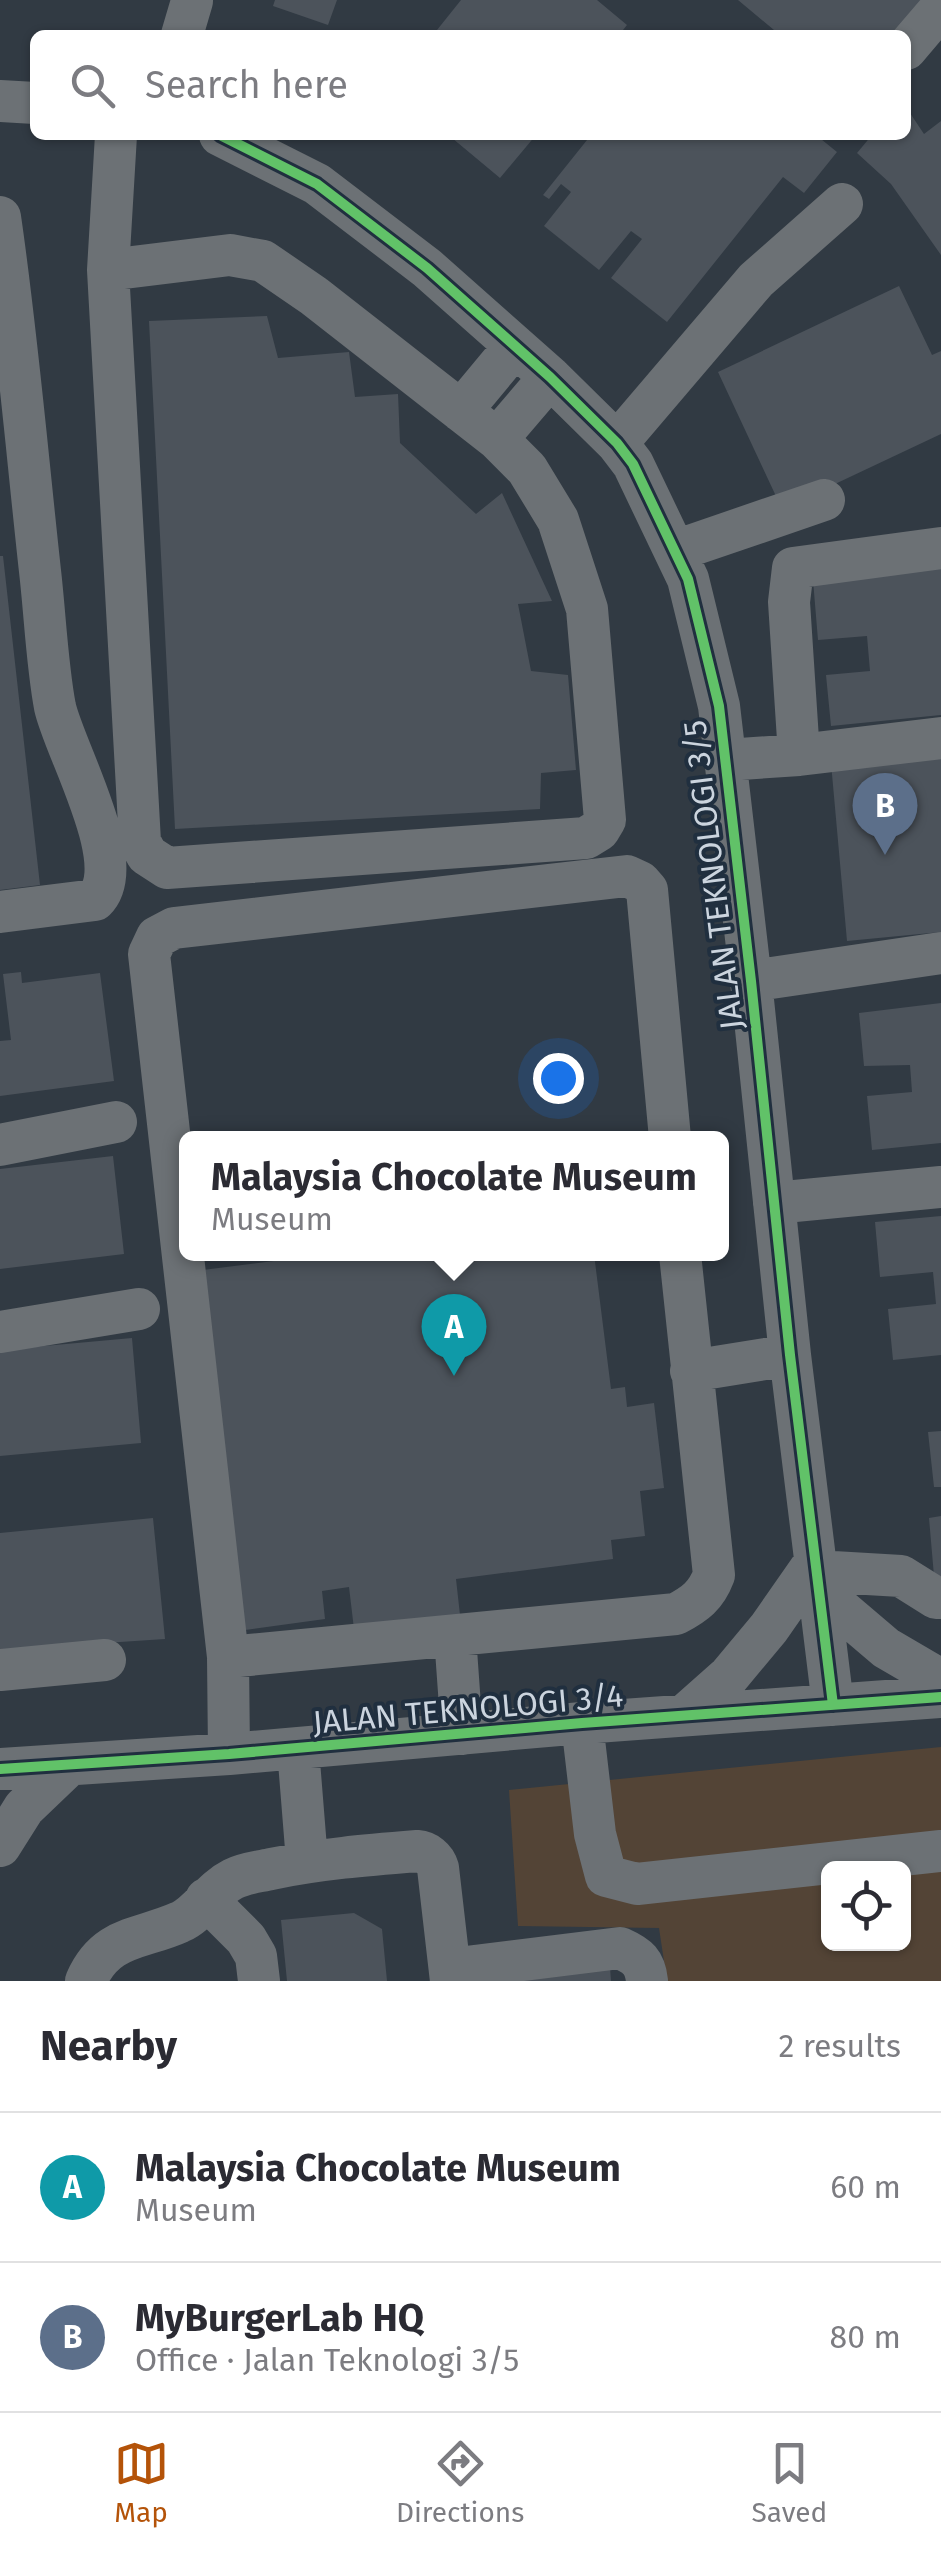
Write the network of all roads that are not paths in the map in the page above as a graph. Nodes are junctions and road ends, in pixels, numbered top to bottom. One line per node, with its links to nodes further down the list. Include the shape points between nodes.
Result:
1 (192, 1): 3 (street)
2 (941, 8): 4 (street)
3 (183, 30)
4 (911, 43)
5 (0, 102): 6 (street)
6 (30, 103)
7 (116, 140): 11 (street)
8 (230, 140): 12 (street, JALAN TEKNOLOGI 3/5, via 317,184)
9 (842, 204): 16 (street, via 756,280)
10 (0, 216): 23 (street, via 55,708 90,803 107,879 95,900)
11 (108, 270): 14 (street, via 230,255 262,261); 15 (street, via 140,842 146,855 167,868 586,838 599,830 605,820 587,609 558,520 528,469)
12 (514, 346): 13 (street, JALAN TEKNOLOGI 3/5); 14 (street)
13 (550, 377): 15 (street); 16 (street, JALAN TEKNOLOGI 3/5)
14 (462, 411): 15 (street)
15 (497, 439)
16 (616, 443): 19 (street, JALAN TEKNOLOGI 3/5)
17 (824, 500): 19 (street)
18 (941, 548): 21 (street, via 793,568 789,602)
19 (675, 551): 22 (street, JALAN TEKNOLOGI 3/5, via 720,706)
20 (941, 738): 21 (street)
21 (799, 755): 22 (street)
22 (726, 760): 25 (street, JALAN TEKNOLOGI 3/5)
23 (0, 912)
24 (941, 953): 25 (street)
25 (751, 981): 30 (street, JALAN TEKNOLOGI 3/5)
26 (116, 1122): 28 (street)
27 (669, 1131): 31 (street, via 647,890 627,876 174,928 157,937 148,954)
28 (0, 1145)
29 (941, 1187): 30 (street)
30 (774, 1204): 36 (street, JALAN TEKNOLOGI 3/5)
31 (179, 1226)
32 (183, 1261): 41 (street)
33 (681, 1261): 37 (street)
34 (139, 1309): 35 (street)
35 (0, 1332)
36 (790, 1355): 37 (street); 38 (street, JALAN TEKNOLOGI 3/5)
37 (691, 1371): 40 (street, via 714,1575 696,1604 676,1614)
38 (817, 1575): 39 (street, via 901,1576); 44 (street, via 886,1648); 46 (street, JALAN TEKNOLOGI 3/5); 47 (street)
39 (941, 1598)
40 (455, 1636): 41 (street); 49 (street)
41 (228, 1657): 51 (street)
42 (105, 1660): 43 (street)
43 (0, 1670)
44 (941, 1680)
45 (941, 1697): 46 (street, JALAN TEKNOLOGI 3/4)
46 (833, 1705): 47 (street, JALAN TEKNOLOGI 3/4)
47 (685, 1716): 48 (street, JALAN TEKNOLOGI 3/4)
48 (582, 1723): 49 (street, JALAN TEKNOLOGI 3/4); 55 (street, via 606,1876 637,1884)
49 (462, 1734): 50 (street, JALAN TEKNOLOGI 3/4)
50 (298, 1748): 51 (street, JALAN TEKNOLOGI 3/4); 56 (street)
51 (228, 1754): 52 (street, JALAN TEKNOLOGI 3/4)
52 (70, 1765): 53 (street, JALAN TEKNOLOGI 3/4); 54 (street, via 24,1808)
53 (0, 1769)
54 (0, 1846)
55 (941, 1850)
56 (308, 1861): 57 (street, via 238,1876); 58 (street, via 424,1852 438,1868)
57 (206, 1899): 59 (street, via 188,1919 115,1944); 60 (street, via 246,1939)
58 (450, 1975): 61 (street, via 620,1948 645,1966)
59 (86, 1981)
60 (259, 1981)
61 (647, 1981)

